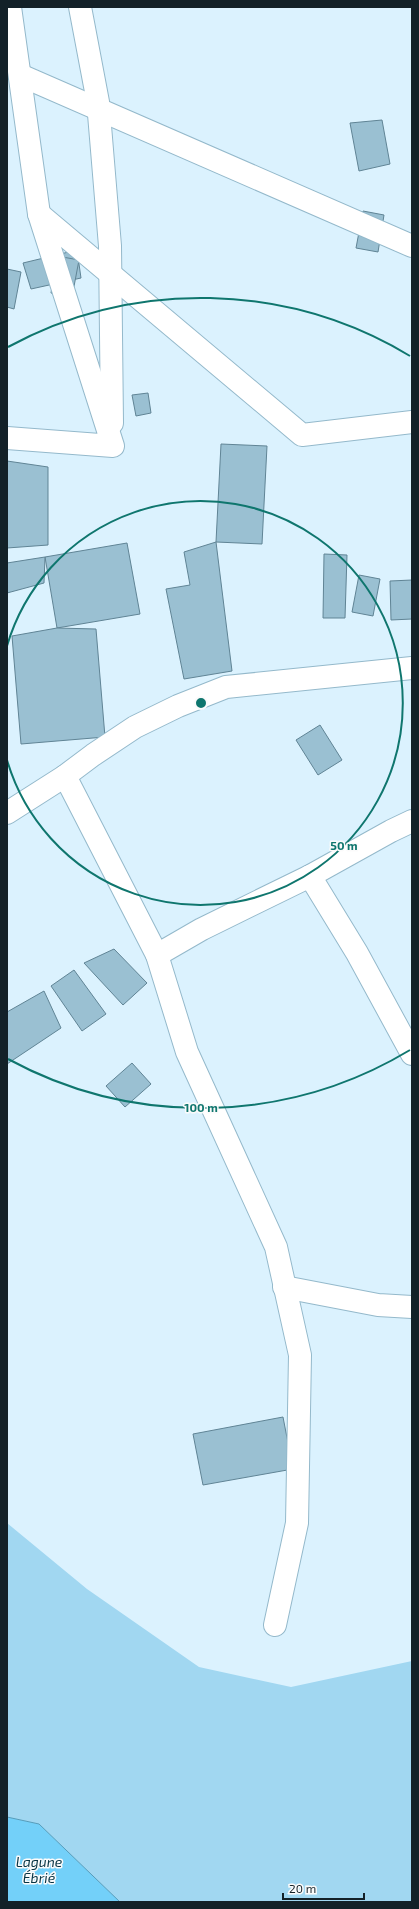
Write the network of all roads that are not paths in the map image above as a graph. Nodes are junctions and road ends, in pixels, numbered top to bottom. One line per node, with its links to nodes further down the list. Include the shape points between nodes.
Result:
1 (10, 7): 3 (street)
2 (80, 7): 8 (street, via 98,102 110,246)
3 (20, 75): 4 (street); 5 (street)
4 (39, 214): 6 (street, via 302,435); 8 (street)
5 (412, 246)
6 (412, 422)
7 (7, 438): 8 (street)
8 (113, 446)
9 (412, 668): 10 (street, via 226,687 135,727)
10 (65, 776): 11 (street); 14 (street)
11 (7, 813)
12 (412, 821): 13 (street)
13 (310, 876): 14 (street, via 202,929); 15 (street, via 357,953)
14 (157, 955): 16 (street, via 187,1052 276,1247)
15 (412, 1054)
16 (284, 1287): 17 (street, via 378,1305); 18 (street, via 300,1355 297,1523)
17 (412, 1307)
18 (275, 1625)

